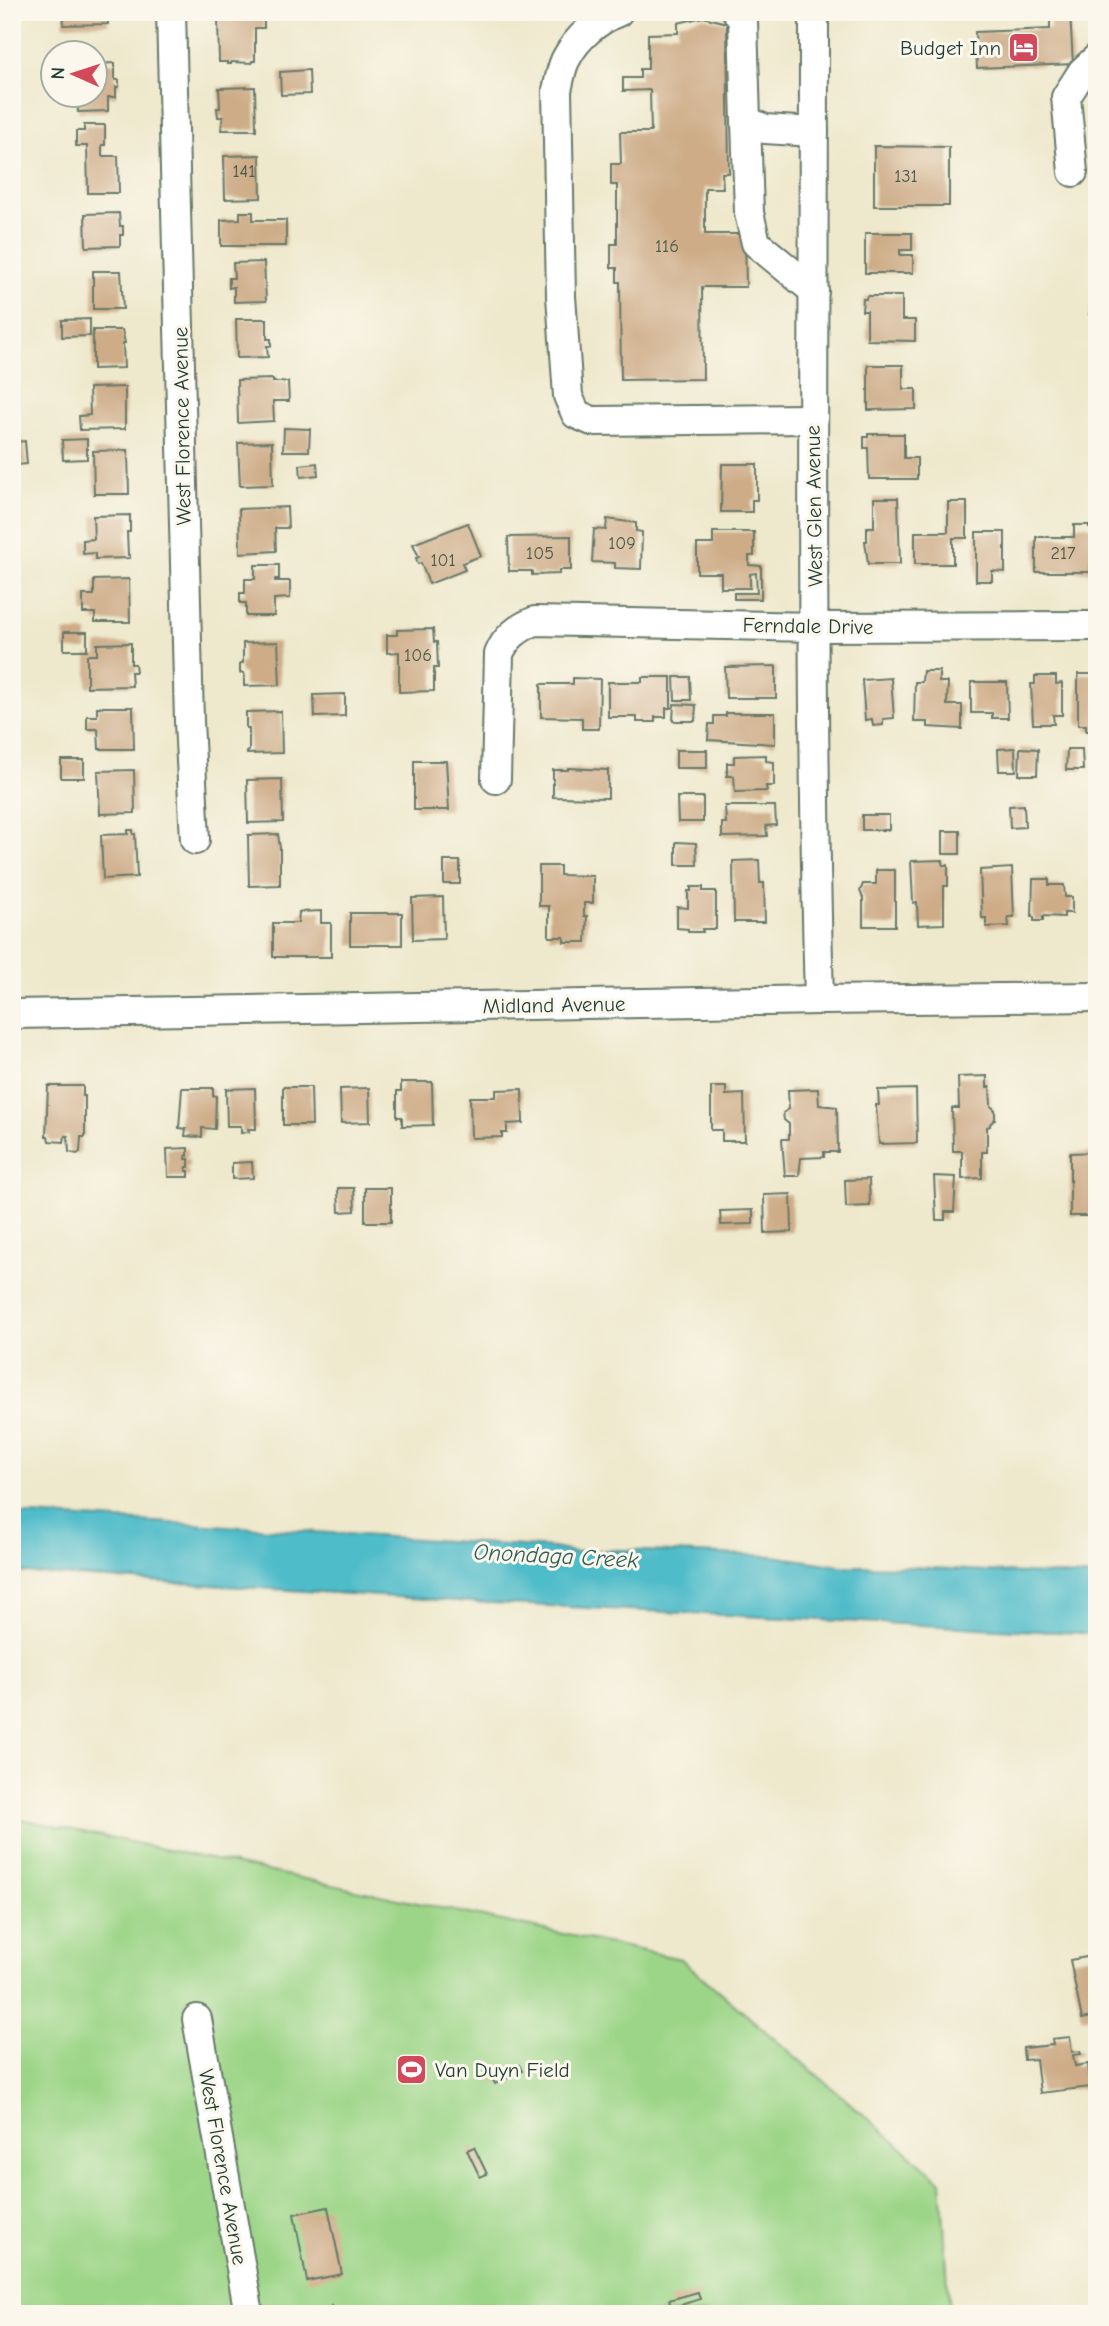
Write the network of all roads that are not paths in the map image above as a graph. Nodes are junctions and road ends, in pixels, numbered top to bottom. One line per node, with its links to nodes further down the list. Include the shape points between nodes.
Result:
1 (172, 12): 15 (street, West Florence Avenue)
2 (618, 12): 5 (street)
3 (737, 12): 7 (street, via 743,21)
4 (814, 12): 8 (street, West Glen Avenue)
5 (588, 21): 11 (street, via 566,58 558,90 561,296 568,396 576,414 592,421)
6 (1097, 58): 9 (street, via 1066,97)
7 (746, 121): 8 (street, via 765,129); 10 (street, via 749,213 756,243)
8 (814, 132): 10 (street, West Glen Avenue)
9 (1073, 172)
10 (814, 291): 11 (street, West Glen Avenue)
11 (813, 419): 13 (street, West Glen Avenue)
12 (1097, 626): 13 (street, Ferndale Drive)
13 (815, 627): 14 (street, Ferndale Drive, via 535,621 520,627 503,643 499,654); 17 (street, West Glen Avenue)
14 (496, 779)
15 (195, 840)
16 (1097, 997): 17 (street, Midland Avenue)
17 (819, 1000): 18 (street, Midland Avenue)
18 (12, 1014)
19 (197, 2019): 20 (street, West Florence Avenue)
20 (249, 2314)

